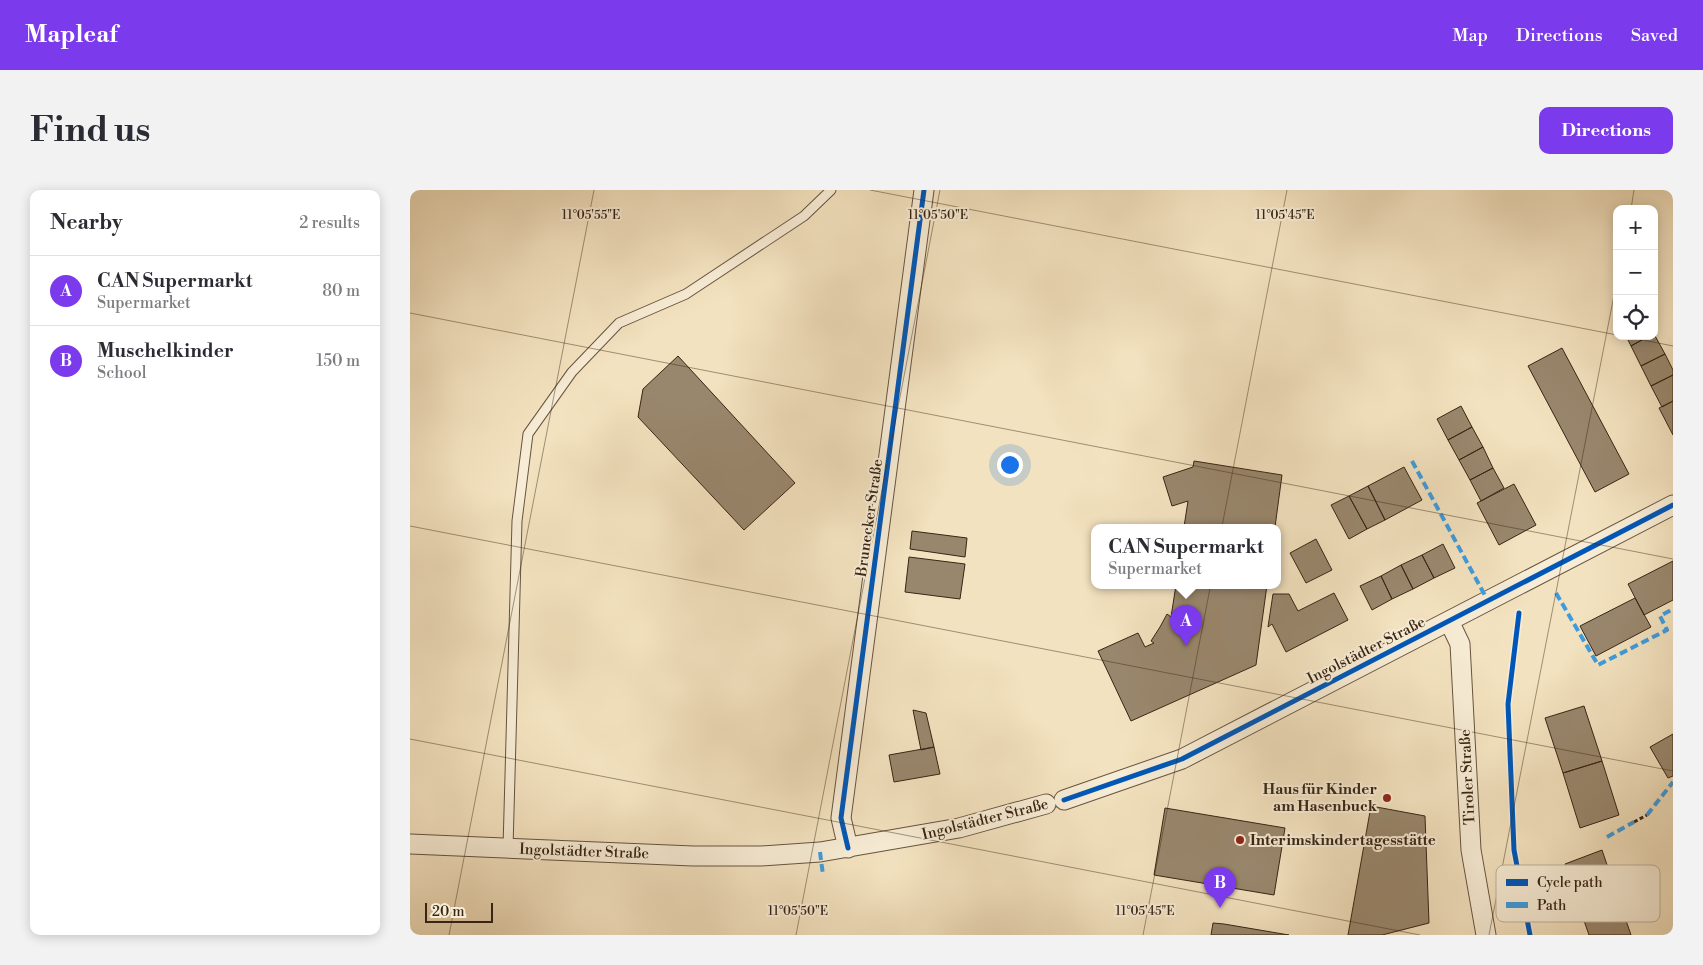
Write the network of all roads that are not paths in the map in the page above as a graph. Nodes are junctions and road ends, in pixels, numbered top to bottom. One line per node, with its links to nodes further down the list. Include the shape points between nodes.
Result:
1 (831, 190): 6 (lane, via 804,216 686,294 620,323 572,372 528,434 517,521)
2 (924, 190): 7 (street, Brunecker Straße, via 841,818)
3 (1673, 505): 4 (street, Ingolstädter Straße)
4 (1449, 621): 7 (street, Ingolstädter Straße, via 1182,759 1055,802 959,828); 8 (street, Tiroler Straße, via 1460,644 1471,850)
5 (410, 844): 6 (street, Ingolstädter Straße)
6 (508, 848): 7 (street, Ingolstädter Straße, via 694,856 751,856)
7 (848, 848)
8 (1486, 935)

